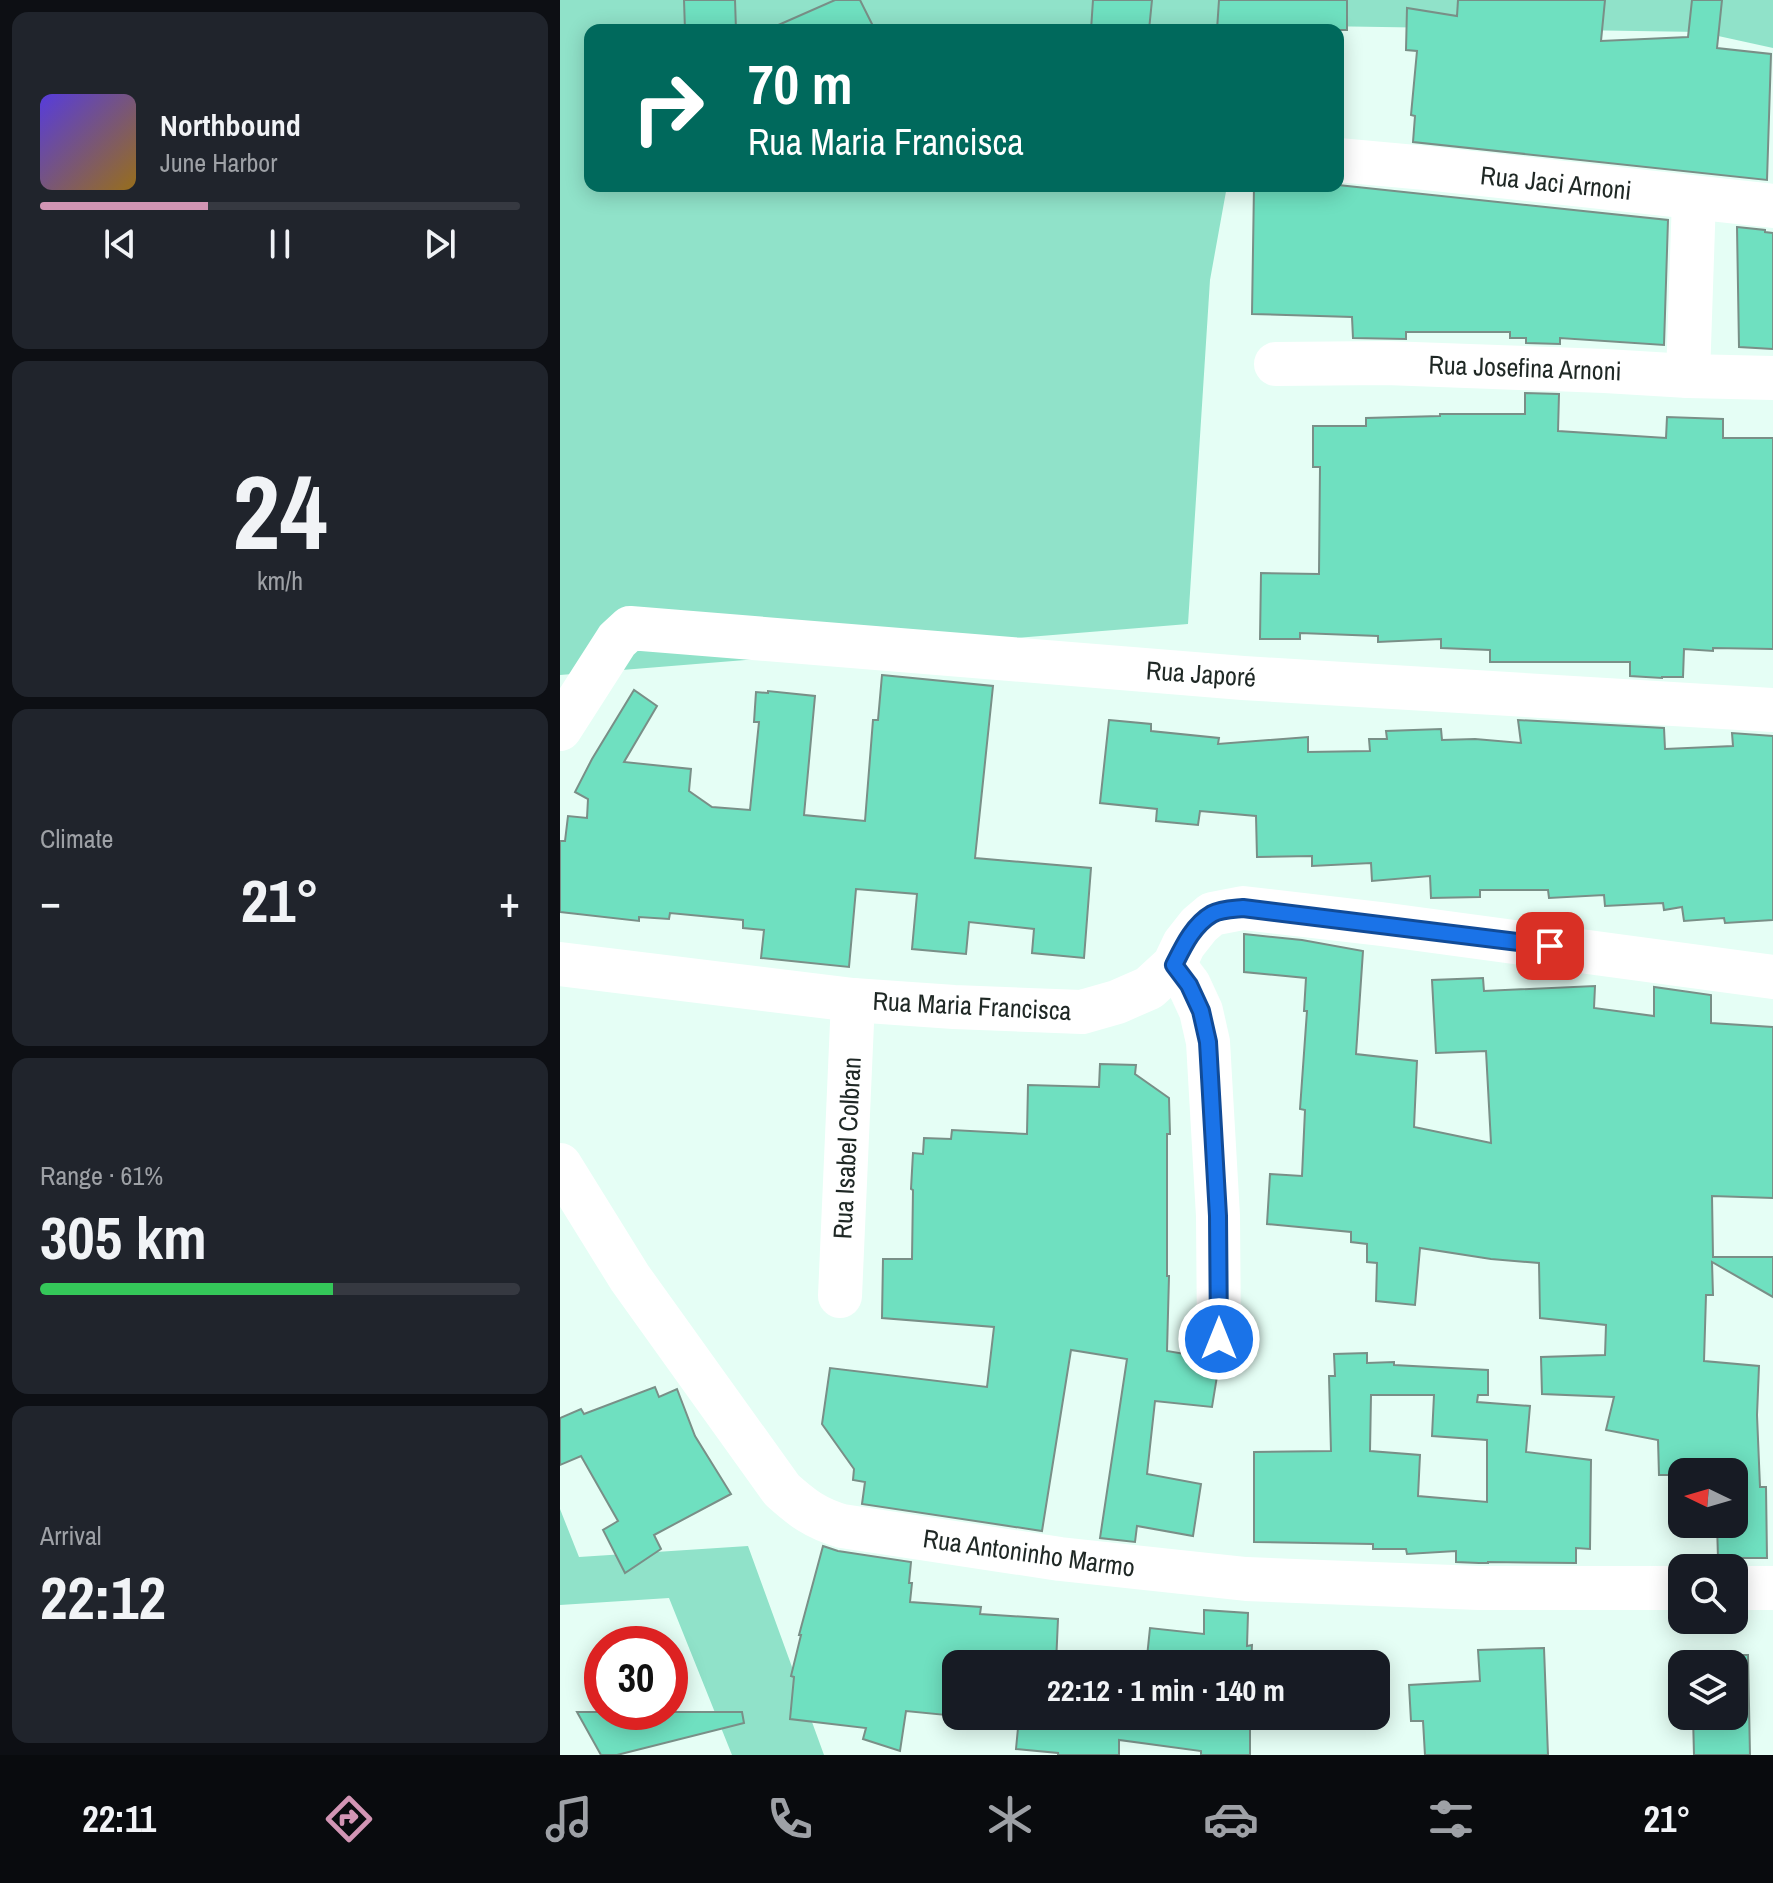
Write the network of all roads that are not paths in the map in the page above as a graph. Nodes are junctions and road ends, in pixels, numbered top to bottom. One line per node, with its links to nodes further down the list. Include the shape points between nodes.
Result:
1 (1344, 161): 2 (street, Rua Jaci Arnoni)
2 (1694, 198): 3 (street, Rua Jaci Arnoni); 5 (street)
3 (1773, 206)
4 (1276, 364): 5 (street, Rua Josefina Arnoni, via 1386,363)
5 (1688, 376): 6 (street, Rua Josefina Arnoni)
6 (1773, 378)
7 (1773, 710): 8 (street, Rua Japoré, via 1243,678 630,628)
8 (560, 729)
9 (560, 964): 12 (street, Rua Maria Francisca)
10 (1174, 965): 11 (street, Rua Maria Francisca, via 1184,944 1212,914 1243,908); 12 (street, Rua Maria Francisca, via 1149,988 1082,1012); 15 (street, via 1201,1011 1208,1042)
11 (1773, 977)
12 (853, 1000): 14 (street, Rua Isabel Colbran)
13 (560, 1165): 16 (street, Rua Antoninho Marmo, via 630,1278 772,1477 802,1509 822,1520 1060,1559 1246,1579 1479,1588)
14 (840, 1296)
15 (1219, 1339)
16 (1668, 1588)
17 (1748, 1588): 18 (street)
18 (1773, 1588)

